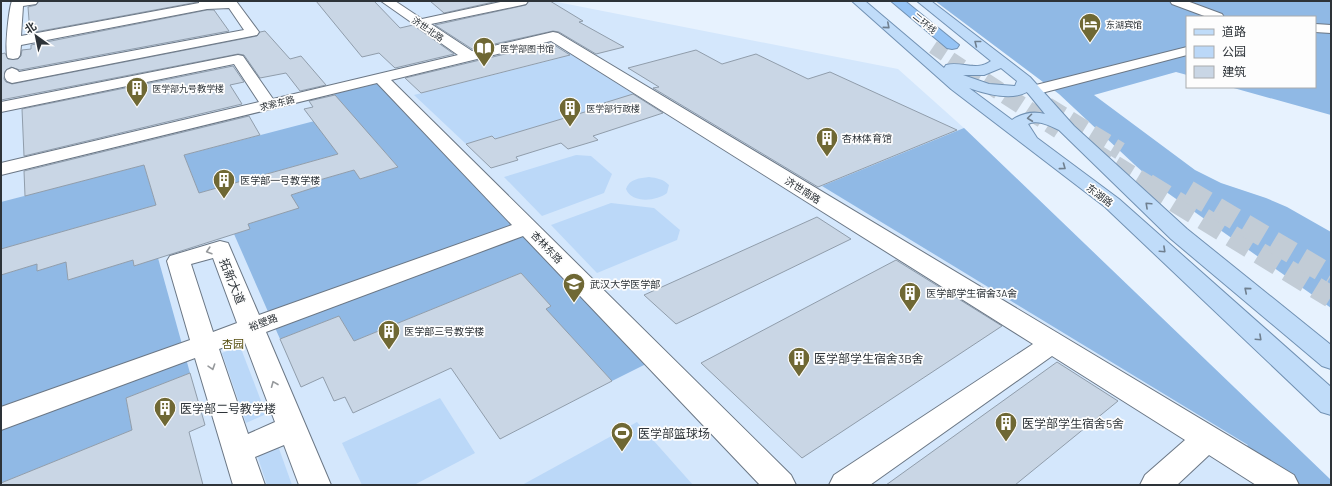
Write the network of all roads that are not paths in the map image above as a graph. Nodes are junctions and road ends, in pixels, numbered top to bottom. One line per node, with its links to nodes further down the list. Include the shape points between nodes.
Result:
1 (32, 1): 9 (street, via 17,4)
2 (387, 1): 12 (street, 济世北路)
3 (522, 1): 12 (street)
4 (858, 1): 20 (main road, 东湖路, one-way to 20)
5 (923, 1): 22 (main road, one-way to 5)
6 (1176, 1): 11 (street)
7 (209, 3): 17 (street); 24 (street, via 232,4 252,32 12,78)
8 (892, 4): 16 (highway, 二环线); 18 (highway, 二环线)
9 (16, 12): 10 (street); 17 (street)
10 (1, 14)
11 (1215, 16)
12 (419, 23): 21 (street, 济世北路)
13 (1316, 28): 14 (street)
14 (1331, 29)
15 (553, 36): 21 (street, 求索东路); 36 (street, 济世南路)
16 (921, 36)
17 (13, 42): 24 (street)
18 (952, 45)
19 (1186, 50): 26 (street)
20 (915, 51): 22 (main road, via 938,66 958,70 990,69); 23 (main road, 东湖路)
21 (469, 56): 25 (street, 求索东路)
22 (1000, 61): 26 (main road)
23 (934, 68): 27 (main road, via 971,84); 30 (main road, 东湖路)
24 (7, 74)
25 (380, 78): 28 (street, 求索东路); 34 (street, 杏林东路)
26 (1033, 90): 27 (main road); 27 (main road, via 1026,94); 31 (main road)
27 (1010, 92): 30 (main road, via 1003,98 999,108)
28 (269, 105): 29 (street, via 238,59); 33 (street, 求索东路)
29 (1, 107)
30 (1002, 120): 32 (main road, 东湖路)
31 (1066, 127): 32 (main road, one-way to 32, via 1045,118 1024,119 1019,123); 38 (main road, one-way to 31, via 1180,234)
32 (1032, 144): 39 (main road, 东湖路, one-way to 39, via 1112,203)
33 (1, 169)
34 (527, 227): 35 (street, 裕壁路); 45 (street, 杏林东路)
35 (251, 326): 37 (street, 裕壁路); 37 (street, 拓新大道, one-way to 37, via 220,248 178,261); 41 (street, 拓新大道, one-way to 35)
36 (1053, 343): 42 (street, 济世南路); 46 (street)
37 (204, 344): 40 (street, 裕壁路); 43 (street, 拓新大道, one-way to 43)
38 (1331, 359)
39 (1331, 404)
40 (1, 419)
41 (290, 422): 43 (street); 44 (street, 拓新大道)
42 (1207, 438): 47 (street); 48 (street, 济世南路)
43 (241, 468)
44 (315, 485)
45 (780, 485)
46 (845, 485)
47 (1156, 485)
48 (1283, 485)

